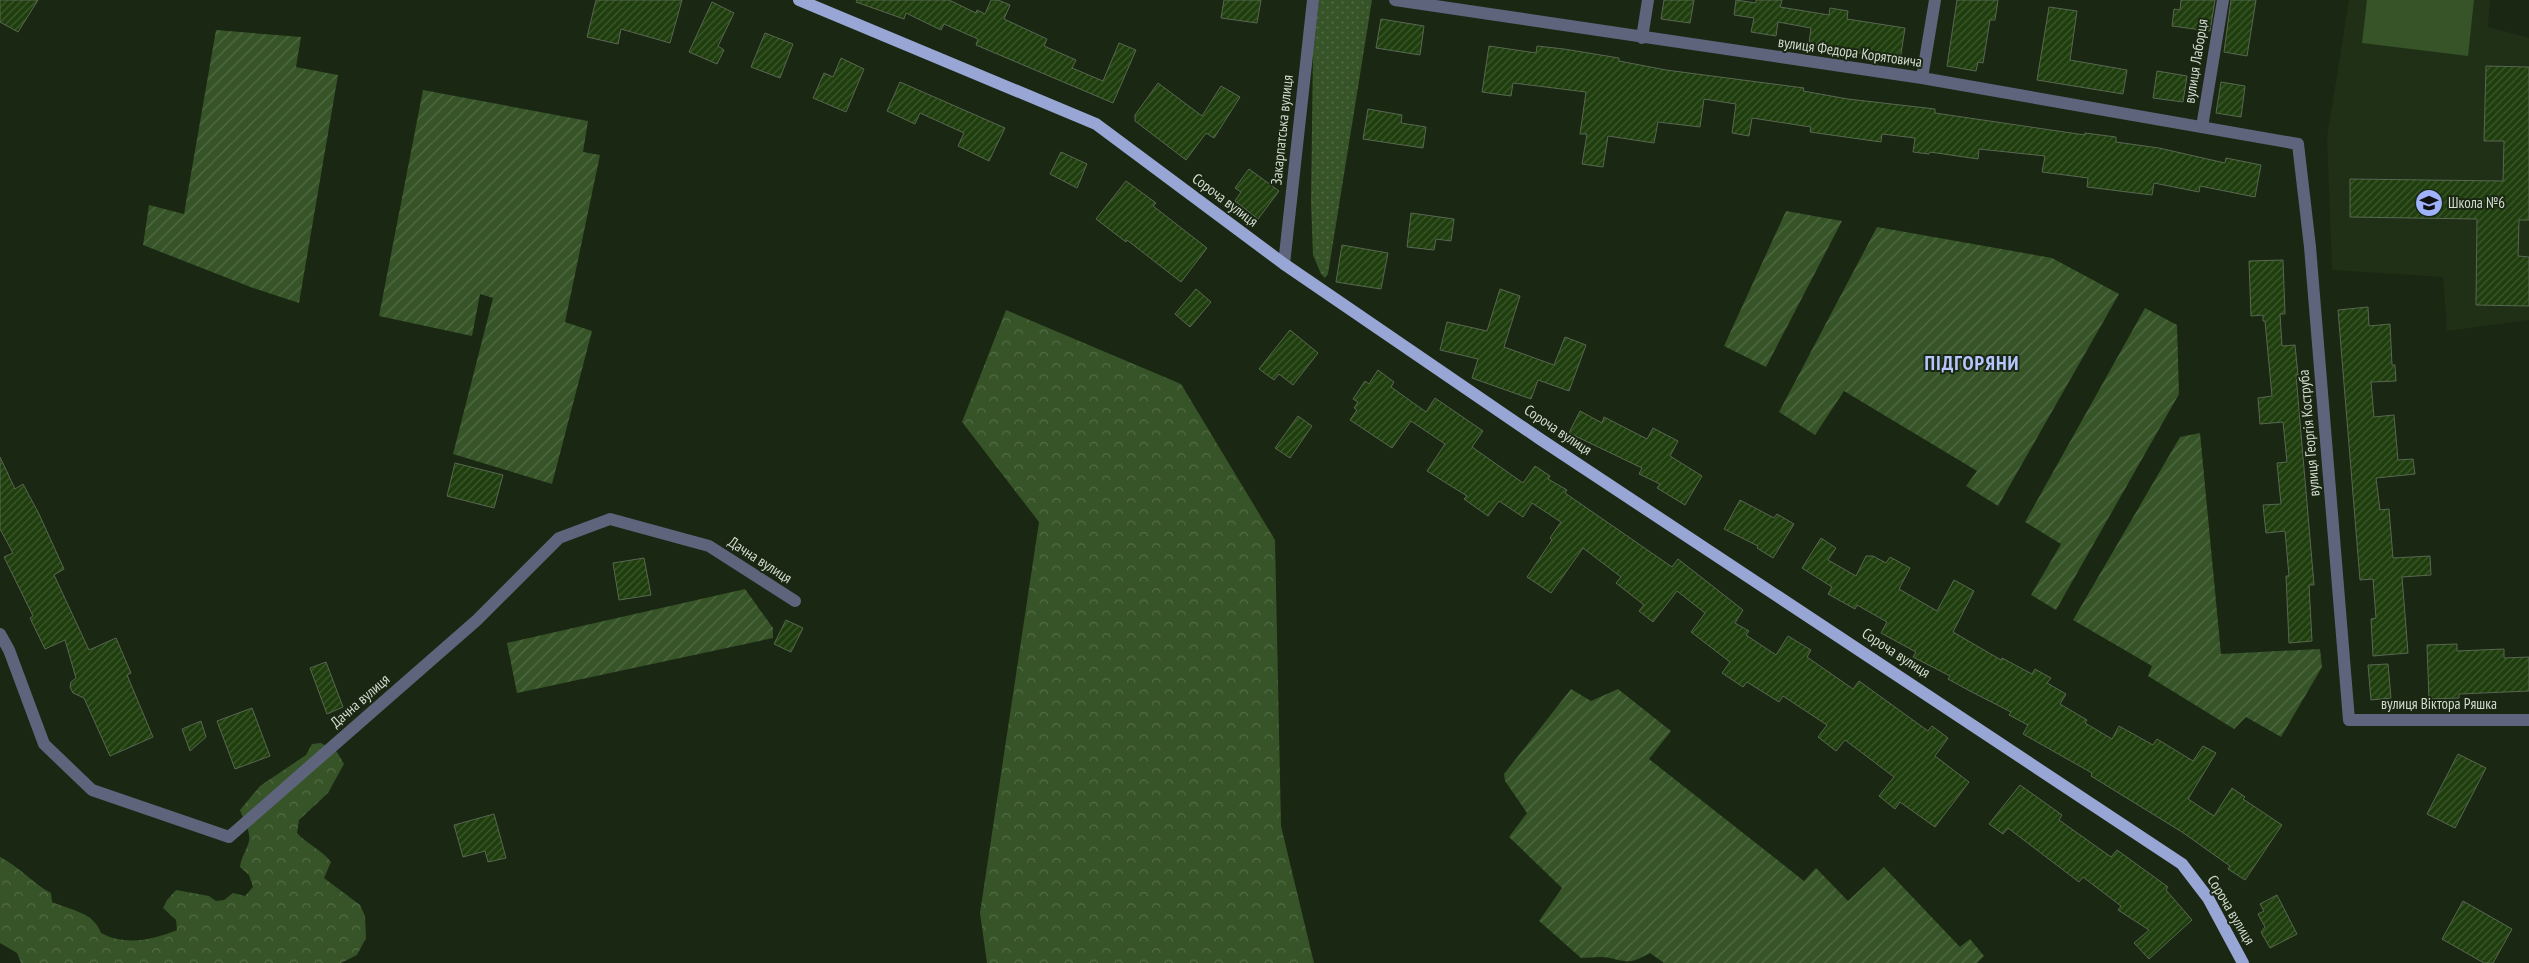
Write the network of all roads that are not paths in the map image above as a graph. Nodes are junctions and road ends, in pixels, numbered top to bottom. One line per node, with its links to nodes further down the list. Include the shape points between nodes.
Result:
1 (798, 0): 11 (main road, Сороча вулиця, via 1096,124)
2 (1313, 0): 11 (street, Закарпатська вулиця)
3 (1395, 0): 7 (street, вулиця Федора Корятовича)
4 (1648, 0): 7 (street)
5 (1935, 0): 8 (street)
6 (2223, 0): 9 (street, вулиця Лаборця)
7 (1642, 38): 8 (street, вулиця Федора Корятовича)
8 (1922, 78): 9 (street, вулиця Федора Корятовича)
9 (2202, 127): 10 (street, вулиця Федора Корятовича)
10 (2298, 144): 14 (street, вулиця Георгія Коструба)
11 (1284, 264): 16 (main road, Сороча вулиця, via 1540,439 2182,864 2208,898)
12 (795, 601): 13 (street, Дачна вулиця, via 709,546 610,519 559,538 477,620 229,836 92,790 44,744)
13 (0, 634)
14 (2349, 720): 15 (street, вулиця Віктора Ряшка)
15 (2529, 720)
16 (2243, 963)

